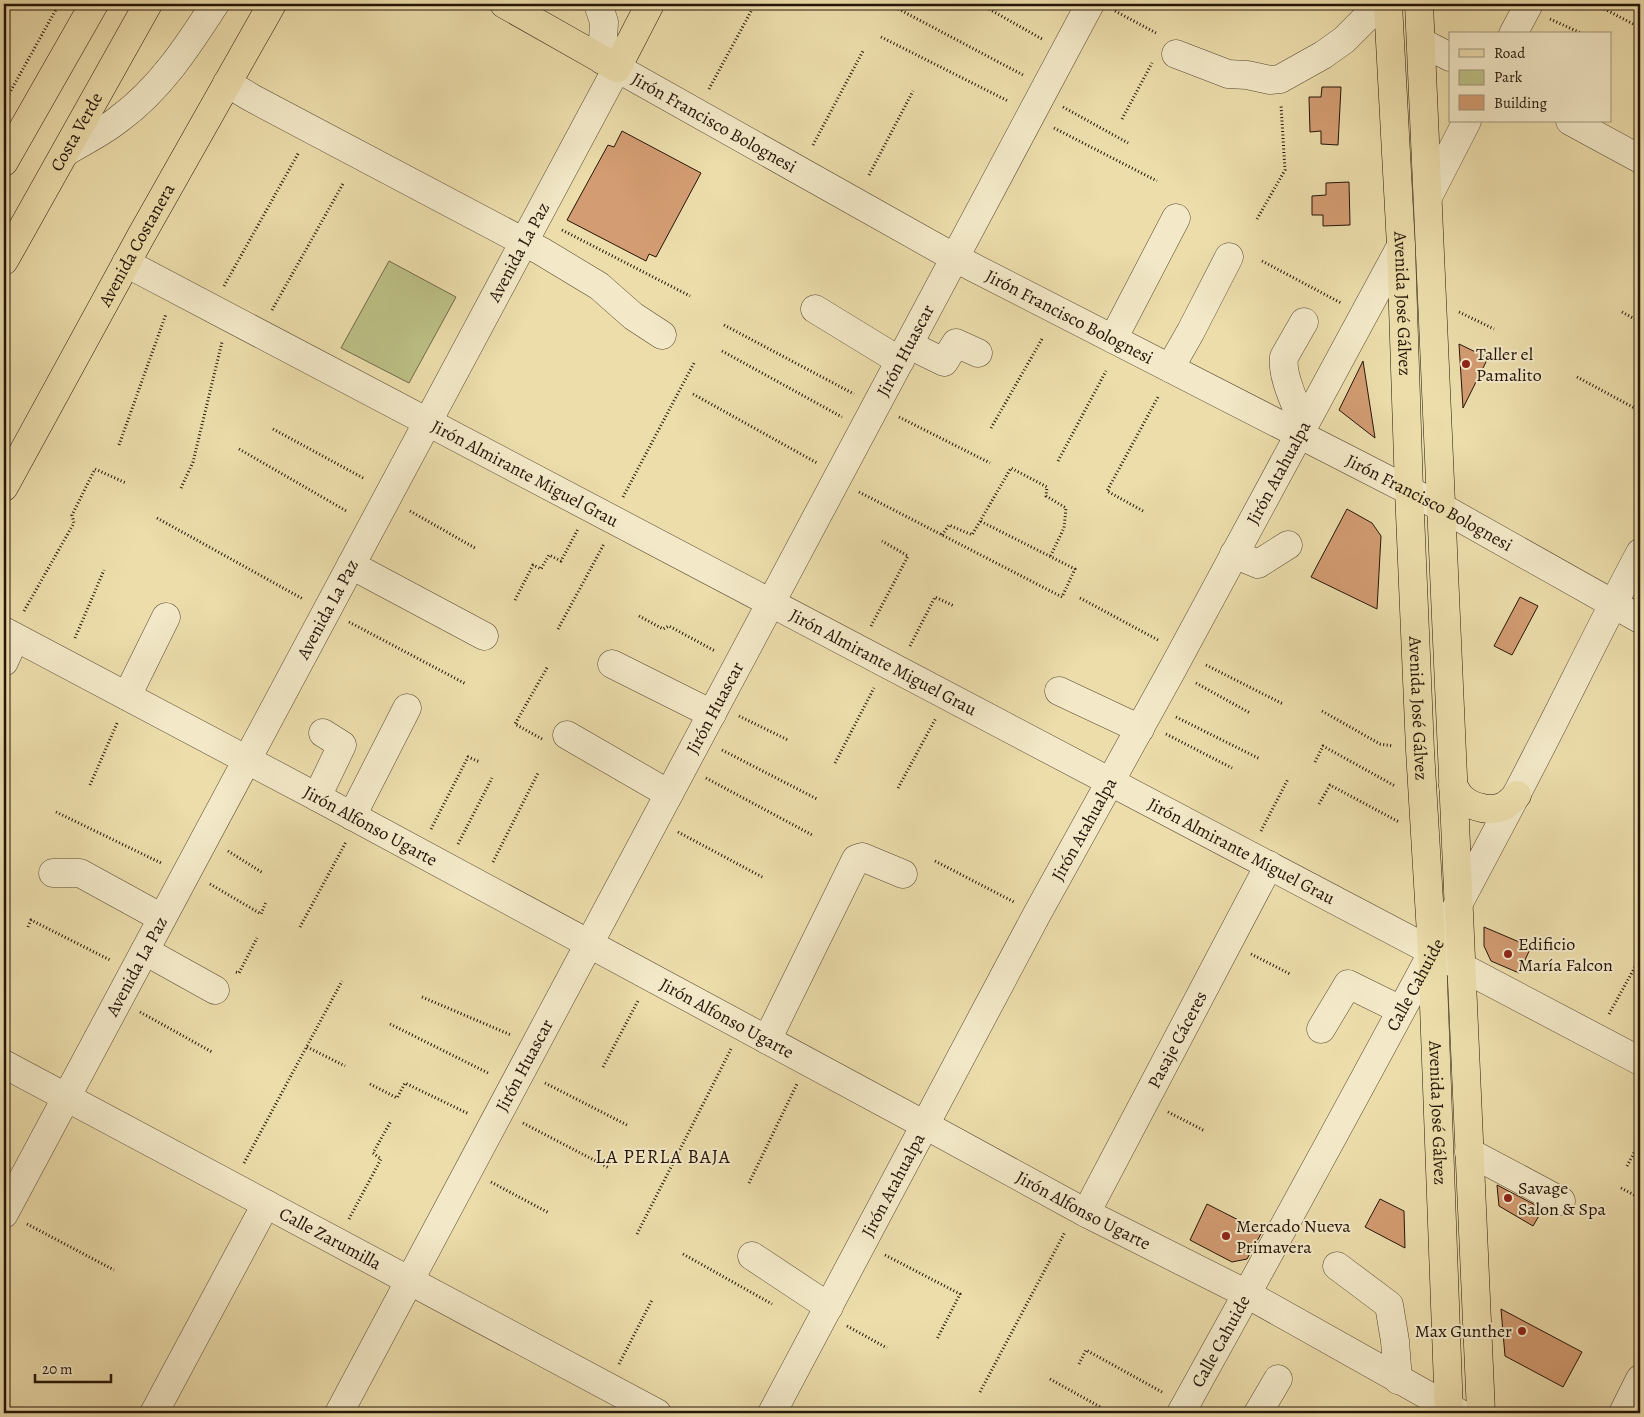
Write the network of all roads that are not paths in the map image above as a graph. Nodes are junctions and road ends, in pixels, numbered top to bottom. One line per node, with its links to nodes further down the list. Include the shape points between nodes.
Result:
1 (94, 4): 22 (main road)
2 (148, 4): 20 (main road, Costa Verde)
3 (214, 4): 20 (street, via 190,42 146,95 119,120)
4 (272, 4): 17 (main road, Avenida Costanera)
5 (504, 4): 16 (main road, Jirón Francisco Bolognesi)
6 (598, 4): 16 (street)
7 (650, 4): 16 (main road, Avenida La Paz)
8 (1419, 4): 13 (main road, Avenida José Gálvez)
9 (1095, 5): 28 (street, Jirón Huascar, via 1065,52)
10 (1528, 6): 12 (street)
11 (1374, 11): 15 (street, via 1344,40 1280,79 1228,74); 26 (main road, Avenida José Gálvez)
12 (1514, 32)
13 (1421, 42): 14 (street); 23 (main road, Avenida José Gálvez)
14 (1449, 56)
15 (1164, 59)
16 (610, 64): 25 (street, Avenida La Paz); 28 (street, Jirón Francisco Bolognesi)
17 (227, 83): 25 (street); 30 (main road, Avenida Costanera)
18 (1466, 122): 23 (street)
19 (1572, 122): 21 (street)
20 (66, 152): 29 (main road, Costa Verde)
21 (1640, 158)
22 (4, 162)
23 (1428, 197): 42 (main road, Avenida José Gálvez)
24 (1176, 218): 34 (street)
25 (524, 242): 33 (street, via 599,286); 38 (street, Avenida La Paz)
26 (1401, 246): 39 (street, Jirón Atahualpa); 41 (main road, Avenida José Gálvez)
27 (1229, 257): 37 (street)
28 (955, 258): 34 (street, Jirón Francisco Bolognesi); 35 (street, Jirón Huascar)
29 (4, 261)
30 (126, 263): 38 (street, Jirón Almirante Miguel Grau); 40 (main road, Avenida Costanera)
31 (815, 309): 35 (street)
32 (1304, 322): 39 (street, via 1283,363)
33 (662, 336)
34 (1113, 339): 37 (street, Jirón Francisco Bolognesi)
35 (904, 353): 36 (street, via 944,362 956,343); 47 (street, Jirón Huascar)
36 (978, 354)
37 (1170, 368): 39 (street, Jirón Francisco Bolognesi)
38 (428, 422): 46 (street, Avenida La Paz); 47 (street, Jirón Almirante Miguel Grau)
39 (1301, 430): 41 (street, Jirón Francisco Bolognesi); 45 (street, Jirón Atahualpa)
40 (4, 487)
41 (1409, 490): 42 (street, Jirón Francisco Bolognesi); 75 (main road, Avenida José Gálvez)
42 (1441, 507): 48 (street, Jirón Francisco Bolognesi); 63 (main road, Avenida José Gálvez)
43 (1288, 545): 45 (street, via 1258,564)
44 (1640, 553): 48 (street, Calle Cahuide)
45 (1234, 554): 58 (street, Jirón Atahualpa)
46 (351, 565): 51 (street); 61 (street, Avenida La Paz)
47 (771, 602): 57 (street, Jirón Huascar); 62 (street, Jirón Almirante Miguel Grau)
48 (1612, 604): 50 (street, Jirón Francisco Bolognesi); 65 (street, Calle Cahuide)
49 (166, 617): 55 (street)
50 (1640, 619)
51 (484, 636)
52 (8, 641): 55 (street, Jirón Alfonso Ugarte, via 64,664)
53 (612, 664): 57 (street)
54 (1059, 690): 58 (street)
55 (128, 697): 61 (street, Jirón Alfonso Ugarte)
56 (407, 708): 67 (street)
57 (714, 709): 64 (street, Jirón Huascar)
58 (1145, 719): 62 (street, Jirón Atahualpa)
59 (323, 734): 66 (street, via 342,745)
60 (567, 735): 64 (street)
61 (247, 760): 66 (street, Jirón Alfonso Ugarte); 72 (street, Avenida La Paz)
62 (1111, 782): 68 (street, Jirón Almirante Miguel Grau); 84 (street, Jirón Atahualpa)
63 (1453, 786): 65 (main road, via 1468,803 1480,808 1507,805); 71 (main road, Avenida José Gálvez)
64 (669, 794): 73 (street, Jirón Huascar)
65 (1517, 795): 71 (street, Calle Cahuide)
66 (317, 797): 67 (street, Jirón Alfonso Ugarte)
67 (355, 818): 73 (street, Jirón Alfonso Ugarte)
68 (1259, 860): 75 (street, Jirón Almirante Miguel Grau); 88 (street, Pasaje Cáceres, via 1228,942)
69 (53, 872): 72 (street, via 80,873)
70 (903, 874): 80 (street, via 862,857 856,859)
71 (1458, 904): 75 (street, Calle Cahuide); 76 (main road, Avenida José Gálvez)
72 (162, 918): 74 (street, Avenida La Paz)
73 (589, 944): 80 (street, Jirón Alfonso Ugarte); 92 (street, Jirón Huascar)
74 (145, 951): 77 (street); 83 (street, Avenida La Paz)
75 (1432, 951): 76 (street, Jirón Almirante Miguel Grau); 78 (street, Calle Cahuide); 99 (main road, Avenida José Gálvez)
76 (1461, 966): 81 (street, Jirón Almirante Miguel Grau); 85 (main road, Avenida José Gálvez)
77 (223, 980)
78 (1401, 1010): 79 (street, via 1348,984); 93 (street, Calle Cahuide)
79 (1321, 1028)
80 (766, 1040): 84 (street, Jirón Alfonso Ugarte)
81 (1640, 1060)
82 (4, 1064): 83 (street, Calle Zarumilla)
83 (66, 1098): 87 (street, Calle Zarumilla); 89 (street, Avenida La Paz)
84 (926, 1125): 88 (street, Jirón Alfonso Ugarte); 94 (street, Jirón Atahualpa)
85 (1469, 1152): 86 (street); 105 (main road, Avenida José Gálvez)
86 (1562, 1201)
87 (266, 1204): 92 (street, Calle Zarumilla); 100 (street)
88 (1082, 1211): 93 (street, Jirón Alfonso Ugarte)
89 (14, 1218)
90 (752, 1256): 94 (street)
91 (1337, 1266): 96 (street, via 1389,1305)
92 (410, 1281): 101 (street, Jirón Huascar); 102 (street, Calle Zarumilla)
93 (1247, 1294): 96 (street, Jirón Alfonso Ugarte); 98 (street, Calle Cahuide)
94 (827, 1310): 103 (street, Jirón Atahualpa)
95 (1278, 1379): 104 (street)
96 (1398, 1380): 99 (street, Jirón Alfonso Ugarte)
97 (1640, 1380): 106 (street)
98 (1183, 1409)
99 (1439, 1409)
100 (154, 1413)
101 (339, 1413)
102 (657, 1413)
103 (772, 1413)
104 (1258, 1413)
105 (1480, 1413)
106 (1622, 1413)

